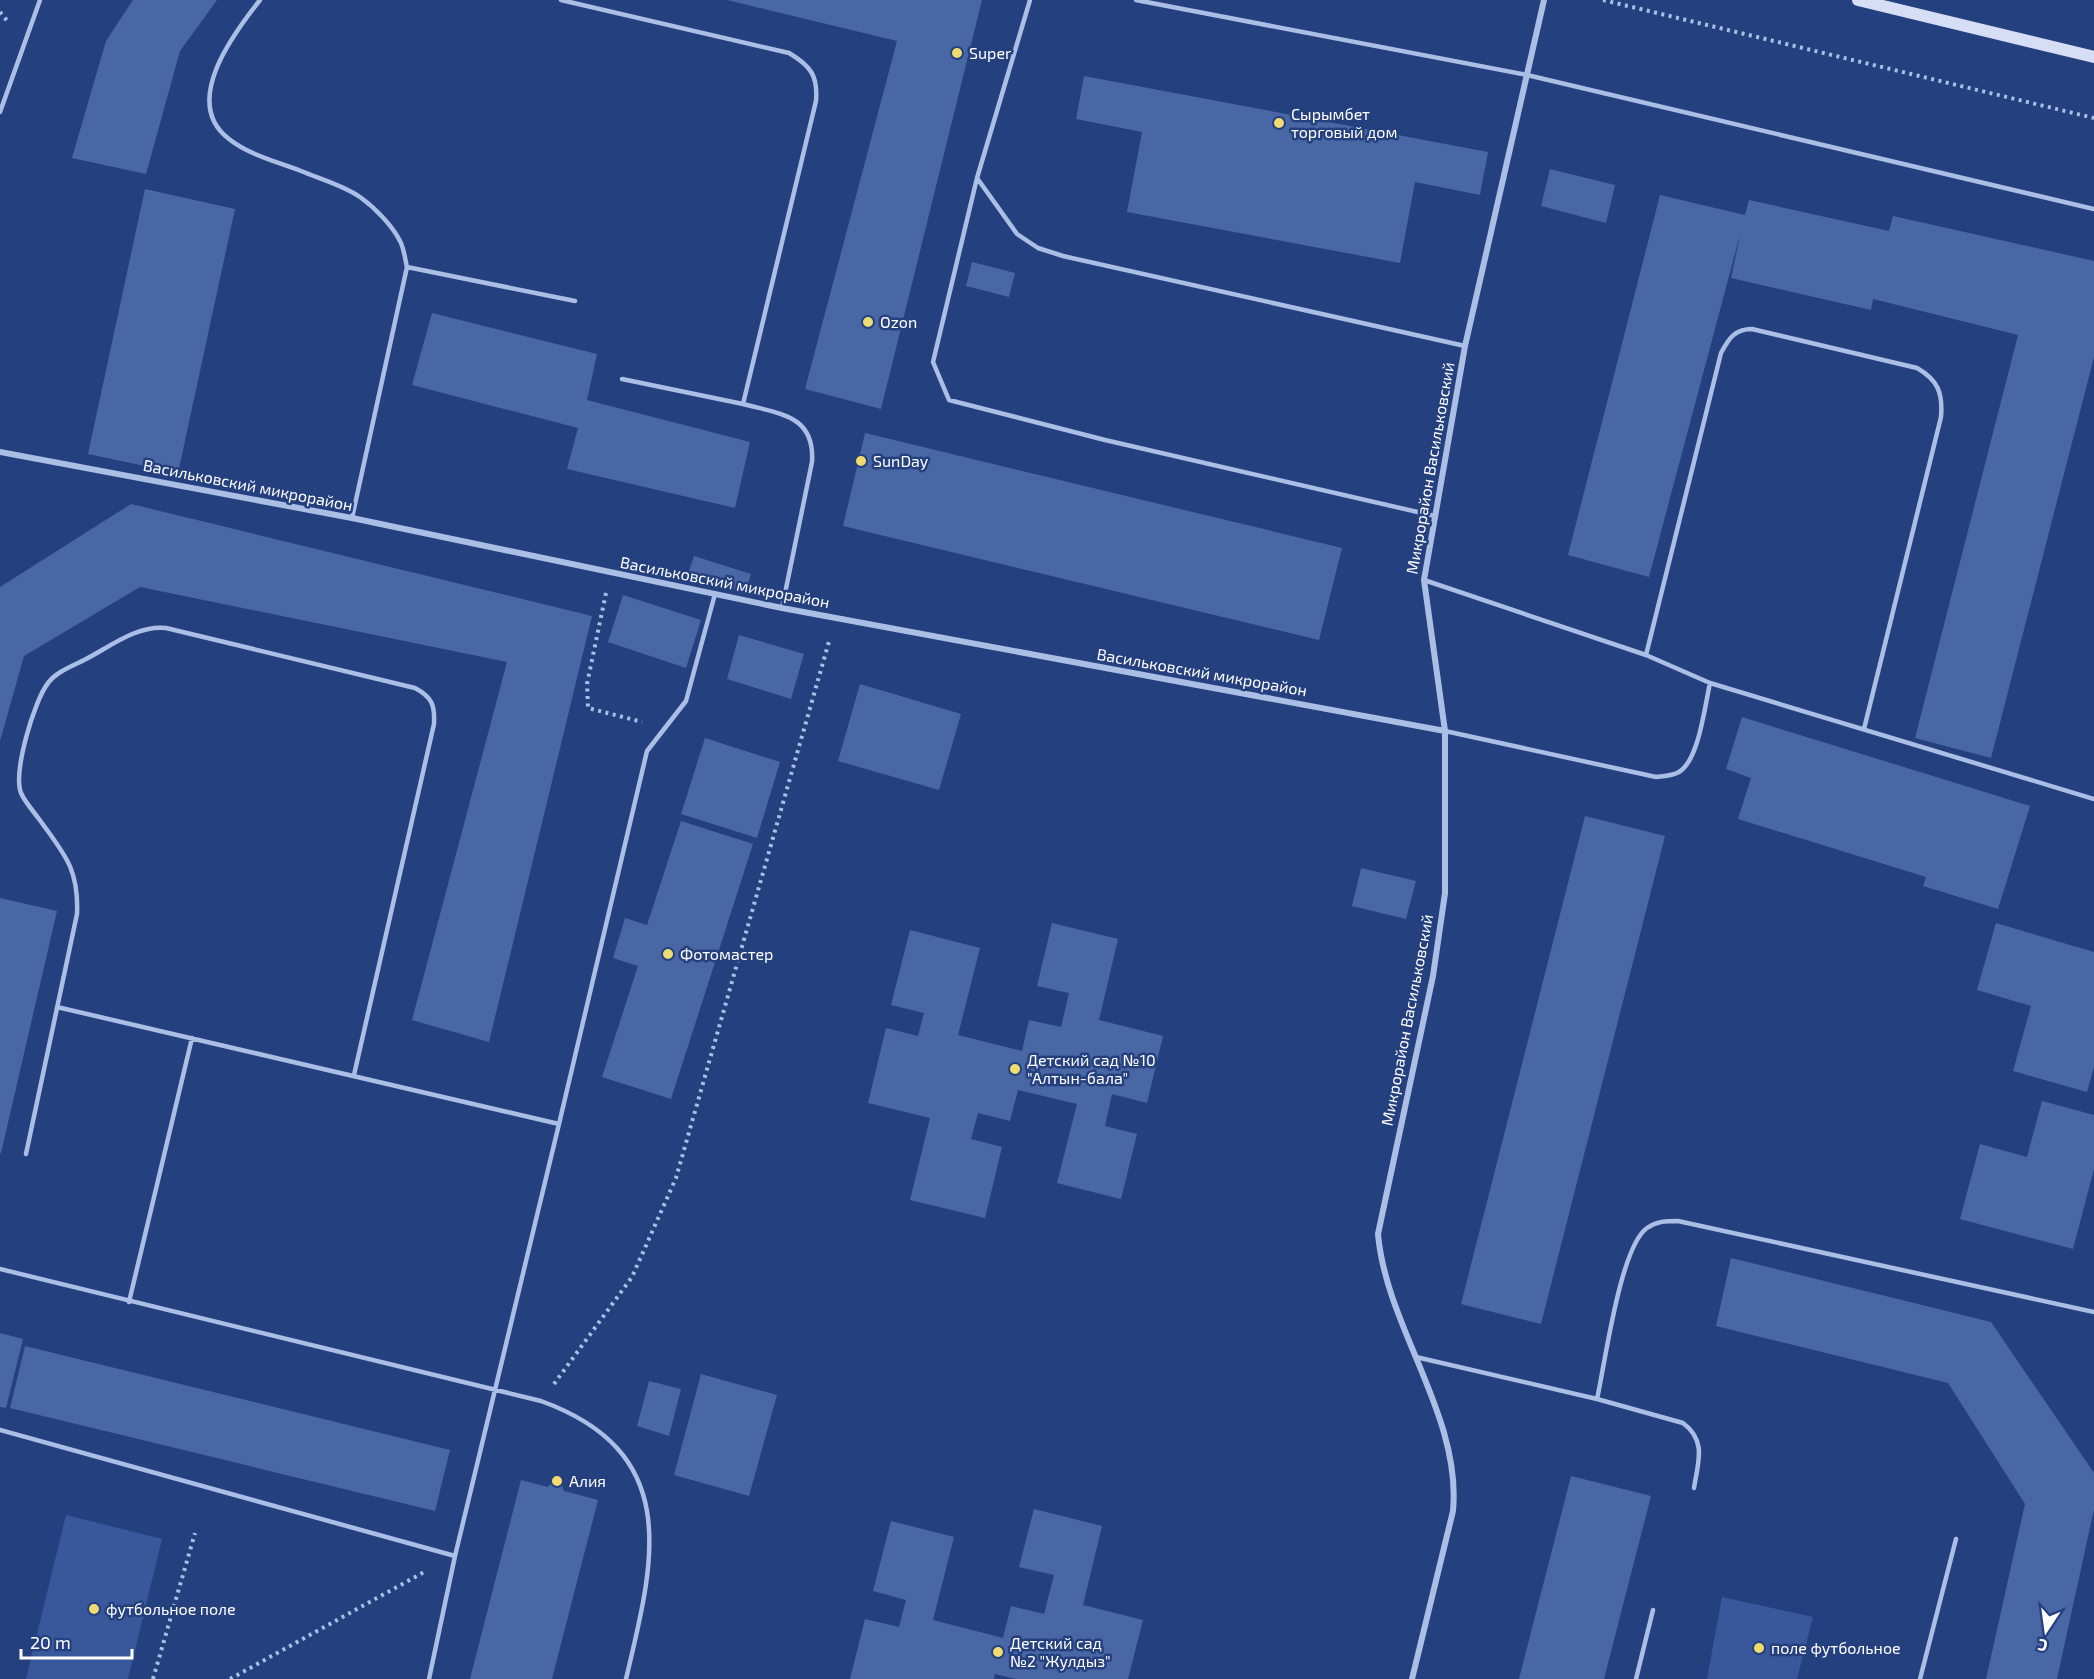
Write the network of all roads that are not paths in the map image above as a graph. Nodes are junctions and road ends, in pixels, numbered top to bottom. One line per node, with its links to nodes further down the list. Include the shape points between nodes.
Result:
1 (40, 0): 10 (lane)
2 (260, 0): 13 (lane, via 243,22 211,84 208,104 214,124 230,140 256,154 359,196 400,241)
3 (561, 0): 17 (lane, via 789,53 814,72 816,101)
4 (1030, 0): 11 (lane)
5 (1136, 0): 9 (lane)
6 (1544, 0): 9 (street, Микрорайон Васильковский)
7 (1858, 0): 8 (main road)
8 (2094, 57)
9 (1527, 75): 12 (lane); 15 (street, Микрорайон Васильковский)
10 (0, 112)
11 (978, 178): 15 (lane, via 1017,234 1038,248); 19 (lane, via 933,362 949,400)
12 (2094, 209)
13 (407, 267): 14 (lane); 20 (lane)
14 (575, 301)
15 (1465, 346): 19 (street, Микрорайон Васильковский)
16 (622, 379): 17 (lane)
17 (743, 404): 23 (lane, via 797,422 808,432 813,445)
18 (0, 452): 20 (street, Васильковский микрорайон)
19 (1435, 516): 21 (street, Микрорайон Васильковский)
20 (352, 518): 22 (street, Васильковский микрорайон)
21 (1424, 580): 24 (lane); 27 (street, Микрорайон Васильковский)
22 (715, 594): 23 (street, Васильковский микрорайон); 32 (lane, via 686,701 647,751)
23 (782, 608): 27 (street, Васильковский микрорайон)
24 (1646, 655): 25 (lane); 26 (lane, via 1721,353 1733,334 1752,329 1917,368 1930,375 1939,387 1941,417)
25 (1710, 682): 26 (lane); 27 (lane, via 1694,752 1681,771 1670,776 1656,777)
26 (1864, 729): 28 (lane)
27 (1445, 731): 37 (street, Микрорайон Васильковский, via 1442,921 1378,1234 1384,1269)
28 (2094, 799)
29 (57, 1007): 30 (lane); 31 (lane, via 77,914 77,881 64,855 26,802 19,783 37,705 57,674 144,629 176,631 415,688 433,702 434,724); 33 (lane)
30 (192, 1038): 31 (lane); 35 (lane)
31 (354, 1075): 32 (lane)
32 (559, 1124): 38 (lane)
33 (26, 1154)
34 (0, 1269): 35 (lane)
35 (129, 1302): 38 (lane)
36 (2094, 1312): 39 (lane, via 1677,1221 1661,1221 1646,1229 1627,1257)
37 (1416, 1357): 39 (lane); 47 (street, Микрорайон Васильковский, via 1450,1451 1455,1491)
38 (495, 1390): 43 (lane); 46 (lane, via 565,1410 607,1439 640,1480 650,1528 649,1563)
39 (1597, 1399): 41 (lane, via 1683,1423 1693,1430 1701,1443)
40 (0, 1430): 43 (lane)
41 (1694, 1488)
42 (1956, 1539): 49 (lane)
43 (455, 1556): 45 (lane)
44 (1653, 1611): 48 (lane)
45 (429, 1679)
46 (627, 1679)
47 (1412, 1679)
48 (1636, 1679)
49 (1920, 1679)

